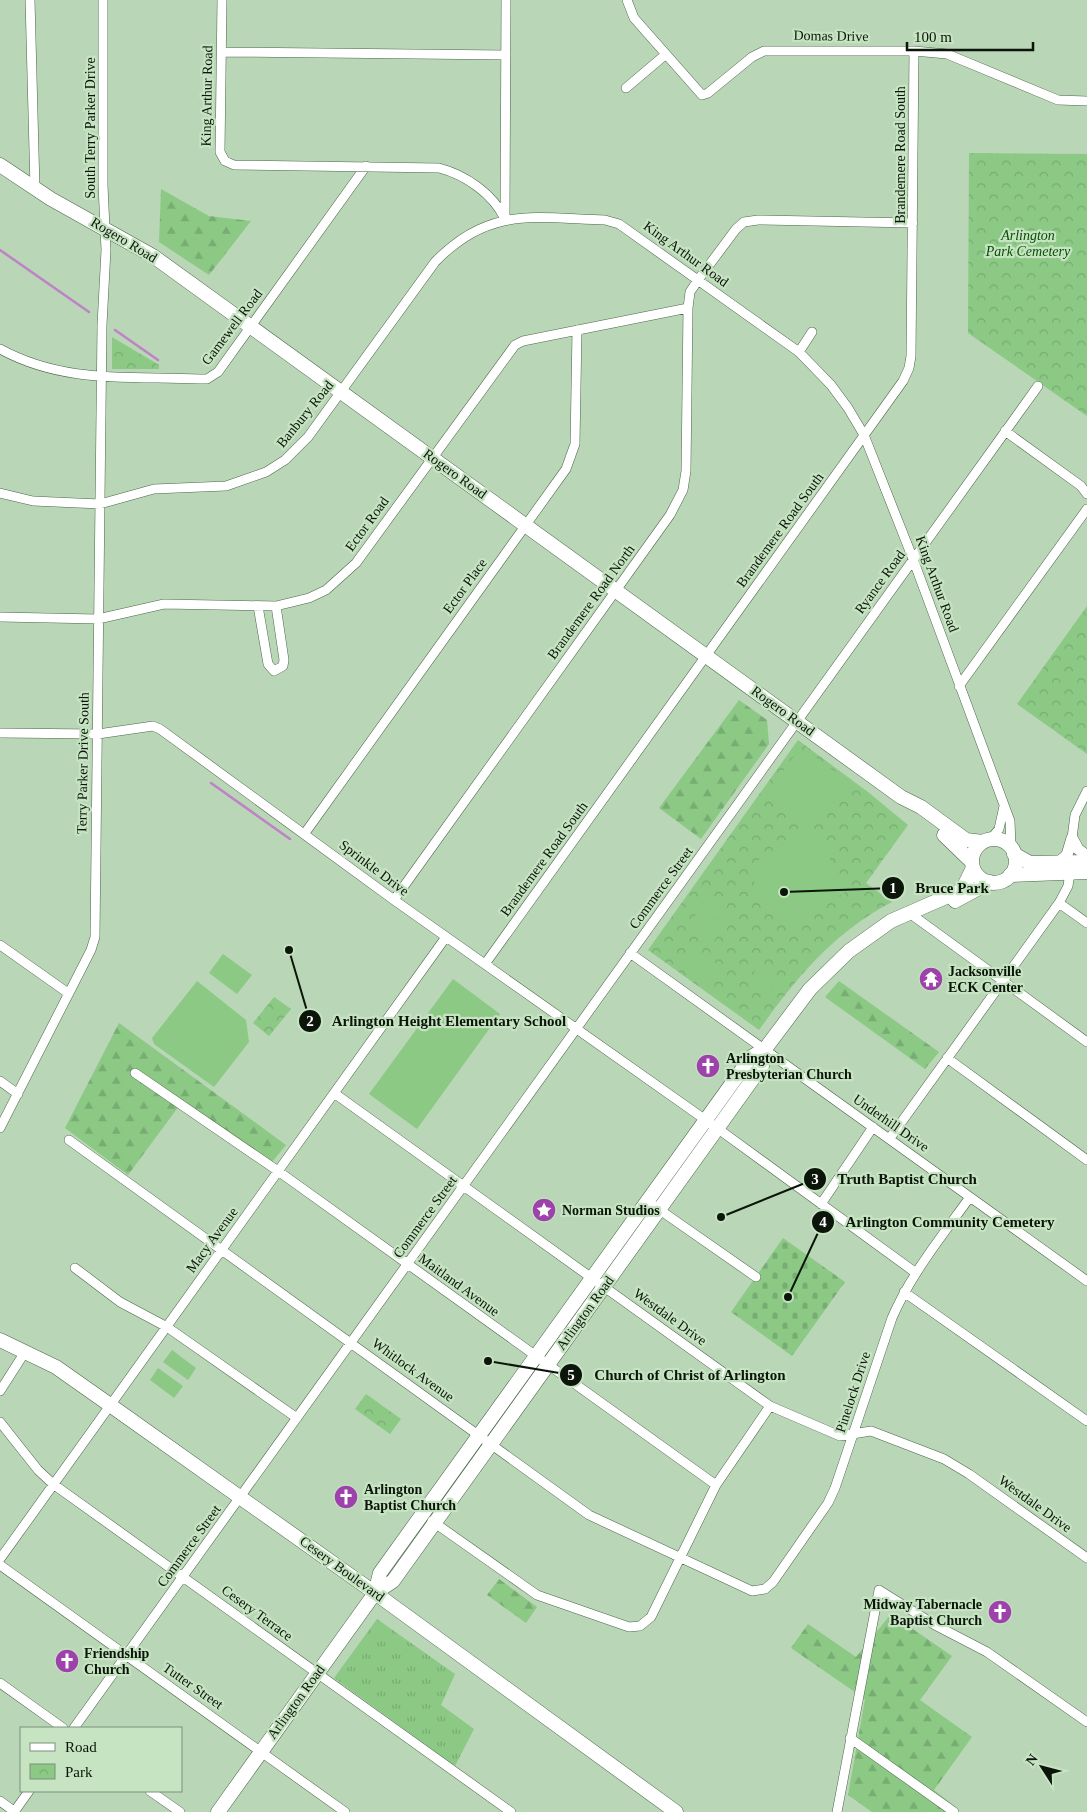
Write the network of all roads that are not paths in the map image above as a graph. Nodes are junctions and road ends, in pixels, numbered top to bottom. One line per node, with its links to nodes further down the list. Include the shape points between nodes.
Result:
1 (30, 0): 14 (street)
2 (103, 0): 17 (street, South Terry Parker Drive)
3 (222, 0): 7 (street, King Arthur Road)
4 (506, 0): 8 (street)
5 (627, 0): 9 (street, Domas Drive, via 634,18)
6 (914, 51): 9 (street, Domas Drive, via 764,51 702,95); 11 (street, Domas Drive, via 955,56 1058,100); 16 (street, Brandemere Road South)
7 (222, 52): 8 (street); 13 (street, King Arthur Road, via 220,152 226,162 234,165)
8 (506, 55): 15 (street)
9 (666, 55): 10 (street)
10 (626, 88)
11 (1087, 101)
12 (0, 165): 14 (main road, Rogero Road)
13 (366, 166): 15 (street, King Arthur Road, via 426,166 451,171 478,188 500,208); 20 (street, Gamewell Road)
14 (35, 189): 17 (main road, Rogero Road)
15 (505, 219): 18 (street, King Arthur Road, via 605,220 619,224); 27 (street, Banbury Road, via 460,239 434,262)
16 (913, 223): 18 (street, Brandemere Road North, via 744,222); 29 (street, Brandemere Road South, via 909,368)
17 (105, 228): 20 (main road, Rogero Road, via 153,256); 25 (street, South Terry Parker Drive)
18 (698, 280): 19 (street, Brandemere Road North, via 690,292); 24 (street, King Arthur Road)
19 (688, 308): 21 (street, Ector Road); 37 (street, Brandemere Road North, via 683,490 670,515)
20 (251, 326): 25 (street, Gamewell Road, via 218,372 208,378); 27 (main road, Rogero Road)
21 (577, 330): 30 (street, Ector Road, via 515,345); 35 (street, Ector Place, via 575,444 572,456)
22 (812, 332): 24 (street)
23 (0, 349): 25 (street, Gamewell Road, via 44,369)
24 (799, 352): 29 (street, King Arthur Road, via 832,385)
25 (102, 376): 33 (street, Terry Parker Drive South)
26 (1038, 386): 28 (street, Ryance Road)
27 (341, 393): 30 (main road, Rogero Road); 33 (street, Banbury Road, via 308,437 285,460 266,472 226,486 154,489)
28 (1005, 431): 32 (street, via 1081,486); 36 (street, Ryance Road)
29 (864, 436): 36 (street, King Arthur Road); 42 (street, Brandemere Road South)
30 (432, 458): 35 (main road, Rogero Road); 39 (street, Ector Road, via 341,579 309,598)
31 (0, 493): 33 (street, Banbury Road, via 32,501)
32 (1087, 494)
33 (100, 504): 41 (street, Terry Parker Drive South)
34 (1087, 509): 43 (street)
35 (525, 525): 37 (main road, Rogero Road); 50 (street, Ector Place)
36 (913, 559): 43 (street, King Arthur Road); 44 (street, Ryance Road)
37 (616, 590): 42 (main road, Rogero Road); 62 (street, Brandemere Road North)
38 (258, 606): 39 (street, Ector Road); 39 (street, via 268,664 274,670 283,666 284,660); 41 (street, Ector Road, via 164,604)
39 (276, 606)
40 (0, 617): 41 (street, Ector Road)
41 (98, 618): 46 (street, Terry Parker Drive South)
42 (706, 655): 44 (main road, Rogero Road); 70 (street, Brandemere Road South)
43 (959, 686): 49 (street, King Arthur Road)
44 (798, 721): 48 (main road, Rogero Road); 69 (street, Commerce Street)
45 (0, 733): 46 (street, Sprinkle Drive)
46 (98, 734): 50 (street, Sprinkle Drive, via 153,726 160,729); 72 (street, Terry Parker Drive South, via 95,937)
47 (1087, 791): 51 (street, via 1075,816)
48 (901, 797): 52 (main road, Rogero Road, via 921,807 966,840); 57 (main road, Rogero Road, via 962,850)
49 (1004, 806): 52 (street, via 998,829); 53 (street, King Arthur Road, via 1010,821)
50 (304, 833): 62 (street, Sprinkle Drive)
51 (1072, 838): 54 (street); 55 (street, via 1067,854)
52 (986, 841): 53 (main road, via 1003,842); 57 (main road, via 974,852)
53 (1012, 851): 55 (main road, via 1030,863); 60 (main road, via 1015,863)
54 (1087, 856)
55 (1059, 862): 56 (main road)
56 (1087, 862)
57 (973, 865): 61 (main road, via 981,879); 63 (main road, Arlington Road, via 962,890)
58 (1070, 872): 59 (main road); 60 (main road); 64 (street, via 1068,886)
59 (1087, 872)
60 (1010, 875): 61 (main road, via 999,882)
61 (990, 882): 63 (main road, Arlington Road, via 962,899 953,902)
62 (394, 900): 67 (street, Sprinkle Drive)
63 (939, 900): 65 (main road, Arlington Road)
64 (1059, 903): 66 (street); 71 (street)
65 (908, 912): 71 (street); 75 (main road, Arlington Road, via 869,935 822,975)
66 (1087, 923)
67 (446, 937): 70 (street, Sprinkle Drive); 79 (street, Macy Avenue)
68 (0, 946): 72 (street)
69 (630, 953): 73 (street, Commerce Street); 75 (street, Underhill Drive)
70 (485, 964): 73 (street, Sprinkle Drive)
71 (1002, 981): 74 (street); 76 (street)
72 (68, 993): 80 (street, Terry Parker Drive South)
73 (576, 1029): 81 (street, Sprinkle Drive); 88 (street, Commerce Street)
74 (1087, 1042)
75 (765, 1049): 81 (main road, Arlington Road, via 751,1057); 82 (street, Underhill Drive)
76 (947, 1058): 84 (street); 86 (street)
77 (135, 1073): 87 (street, Maitland Avenue)
78 (0, 1081): 80 (street)
79 (334, 1093): 87 (street, Macy Avenue); 88 (street, Westdale Drive)
80 (18, 1094): 83 (street, Terry Parker Drive South)
81 (711, 1124): 90 (main road, Arlington Road); 91 (street, Sprinkle Drive); 92 (main road, Arlington Road)
82 (873, 1127): 84 (street, Underhill Drive); 91 (street)
83 (0, 1128)
84 (890, 1138): 89 (street, Underhill Drive)
85 (69, 1140): 93 (street, Whitlock Avenue)
86 (1087, 1160)
87 (278, 1171): 93 (street, Macy Avenue); 94 (street, Maitland Avenue)
88 (464, 1186): 94 (street, Commerce Street); 98 (street, Westdale Drive)
89 (970, 1197): 96 (street, Pinelock Drive); 99 (street, Underhill Drive)
90 (647, 1201): 92 (street); 98 (main road, Arlington Road)
91 (821, 1204): 96 (street, Sprinkle Drive)
92 (659, 1209): 97 (street); 100 (main road, Arlington Road)
93 (222, 1249): 102 (street, Macy Avenue); 104 (street, Whitlock Avenue)
94 (408, 1264): 104 (street, Commerce Street); 106 (street, Maitland Avenue)
95 (75, 1268): 102 (street, via 120,1302)
96 (916, 1273): 101 (street, Pinelock Drive)
97 (756, 1277)
98 (592, 1278): 100 (street, Westdale Drive); 106 (main road, Arlington Road)
99 (1087, 1280)
100 (604, 1286): 107 (main road, Arlington Road); 110 (street, Westdale Drive)
101 (904, 1292): 112 (street); 114 (street, Pinelock Drive, via 892,1318)
102 (167, 1326): 109 (street, Macy Avenue); 111 (street)
103 (0, 1340): 105 (main road, Cesery Boulevard)
104 (351, 1343): 111 (street, Commerce Street); 115 (street, Whitlock Avenue)
105 (25, 1352): 108 (street); 109 (main road, Cesery Boulevard, via 56,1367)
106 (535, 1357): 107 (street, Maitland Avenue); 115 (main road, Arlington Road)
107 (547, 1365): 115 (main road, Arlington Road); 117 (street, Maitland Avenue)
108 (0, 1391)
109 (110, 1404): 116 (street, Macy Avenue); 118 (main road, Cesery Boulevard)
110 (770, 1406): 114 (street, Westdale Drive, via 840,1436); 117 (street)
111 (297, 1418): 118 (street, Commerce Street)
112 (1087, 1421)
113 (0, 1422): 116 (street, Cesery Terrace)
114 (854, 1434): 122 (street, Westdale Drive, via 871,1431 944,1459); 126 (street, Pinelock Drive, via 828,1503 773,1582)
115 (485, 1439): 119 (main road, Arlington Road); 120 (main road, Arlington Road); 121 (street, Whitlock Avenue, via 589,1515)
116 (53, 1484): 123 (street, Macy Avenue); 125 (street, Cesery Terrace)
117 (716, 1485): 121 (street)
118 (242, 1497): 125 (street, Commerce Street); 127 (main road, Cesery Boulevard)
119 (422, 1514): 120 (street); 127 (main road, Arlington Road, via 380,1573)
120 (434, 1523): 121 (street, via 537,1595 629,1627 640,1626 651,1617); 127 (main road, Arlington Road, via 393,1581)
121 (680, 1556): 126 (street, Whitlock Avenue, via 746,1590)
122 (1087, 1558)
123 (0, 1559)
124 (0, 1565): 128 (street, Tutter Street)
125 (183, 1577): 128 (street, Commerce Street); 129 (street, Cesery Terrace)
126 (758, 1591)
127 (375, 1593): 129 (main road, Arlington Road); 145 (main road, Cesery Boulevard)
128 (126, 1656): 133 (street, Commerce Street); 135 (street, Tutter Street)
129 (317, 1674): 135 (main road, Arlington Road); 139 (street, Cesery Terrace)
130 (0, 1683): 132 (street)
131 (1087, 1722): 134 (street, via 987,1652 878,1590)
132 (62, 1727)
133 (75, 1727)
134 (850, 1738): 146 (street); 147 (street)
135 (261, 1751): 142 (main road, Arlington Road); 143 (street, Tutter Street)
136 (28, 1792): 140 (street)
137 (151, 1792): 141 (street)
138 (0, 1801): 140 (street)
139 (499, 1808): 144 (street, Cesery Terrace)
140 (15, 1812)
141 (180, 1812)
142 (218, 1812)
143 (345, 1812)
144 (511, 1812)
145 (676, 1812)
146 (837, 1812)
147 (954, 1812)

